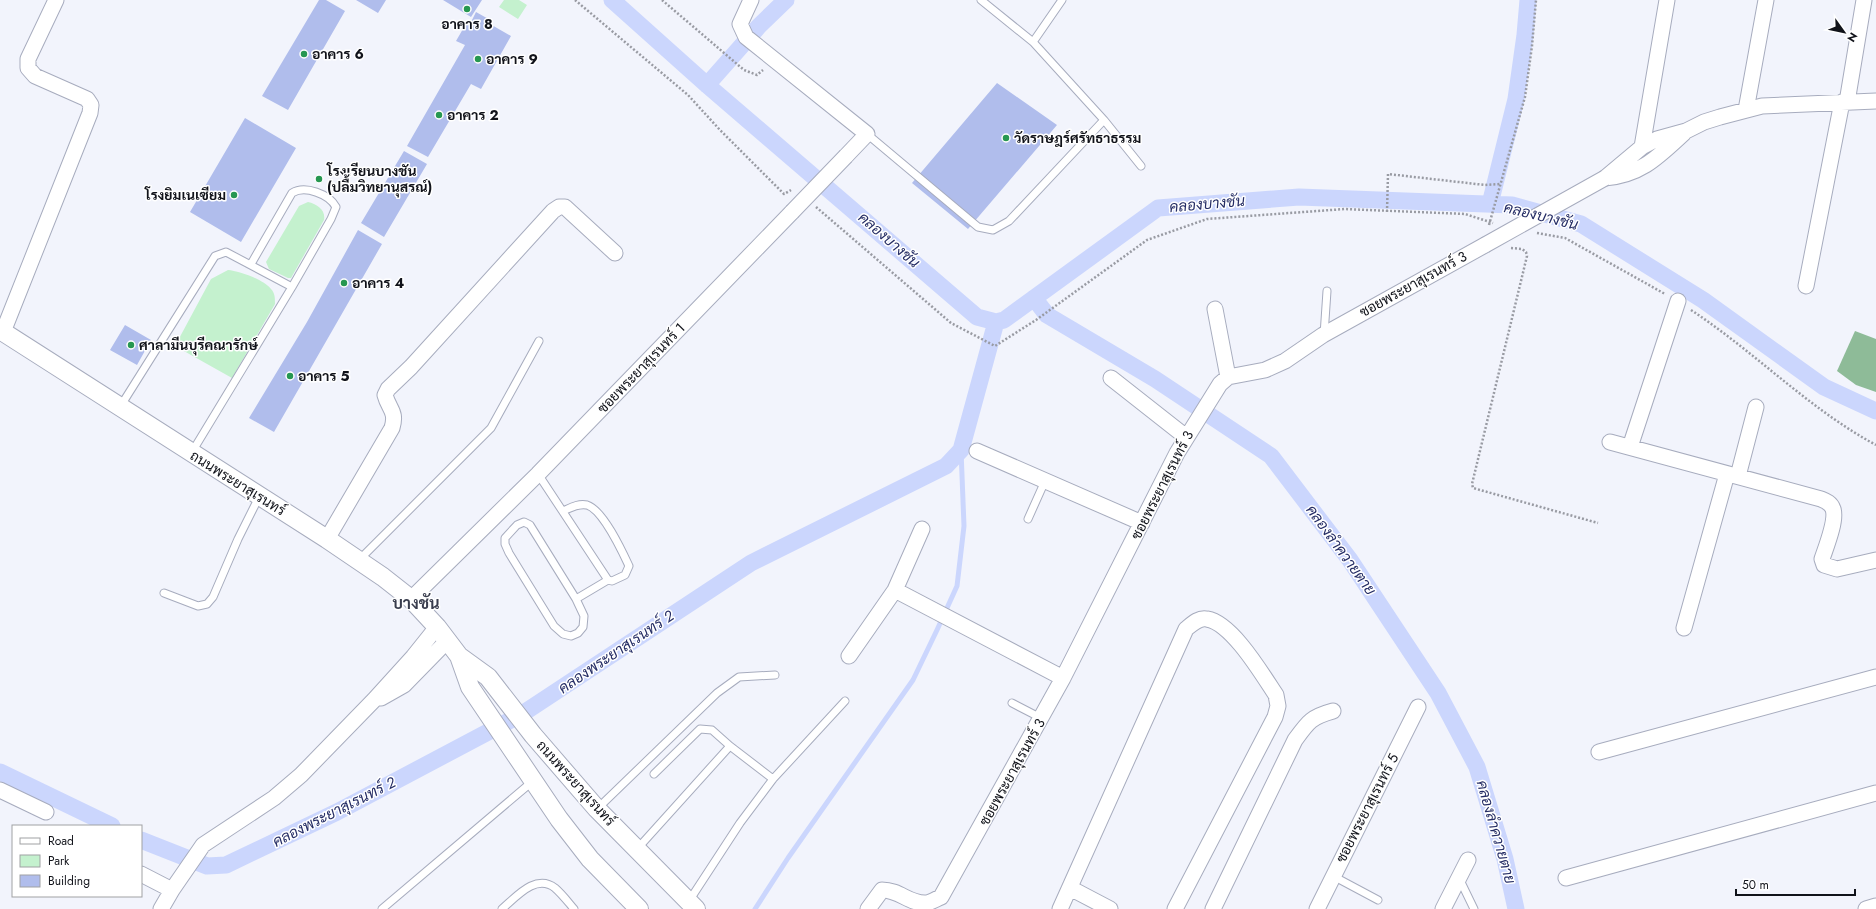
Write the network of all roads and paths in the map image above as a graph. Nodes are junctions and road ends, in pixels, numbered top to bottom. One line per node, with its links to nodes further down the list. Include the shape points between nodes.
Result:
1 (56, 0): 36 (street, via 28,59 28,68 35,76 87,99 91,105 90,113)
2 (575, 0): 23 (path, via 688,95 784,194)
3 (662, 0): 12 (path, via 751,74 757,75 761,72)
4 (750, 0): 12 (street, via 740,24 746,37)
5 (981, 0): 11 (lane)
6 (1062, 0): 11 (lane)
7 (1536, 0): 22 (path, bridge, via 1525,97)
8 (1667, 0): 19 (street)
9 (1766, 0): 15 (street)
10 (1864, 0): 14 (street)
11 (1033, 42): 16 (lane)
12 (768, 55): 18 (street)
13 (1876, 101): 14 (street)
14 (1845, 102): 15 (street, via 1762,106); 31 (street)
15 (1746, 110): 17 (street, via 1704,122)
16 (1104, 120): 18 (lane, via 1009,221 993,230 978,227); 20 (lane)
17 (1686, 131): 19 (street, via 1657,139); 21 (street, via 1641,169 1622,177)
18 (867, 134): 49 (street, ซอยพระยาสุเรนทร์ 1, bridge)
19 (1642, 147): 21 (street)
20 (1141, 166)
21 (1605, 178): 28 (street, ซอยพระยาสุเรนทร์ 3, bridge)
22 (1501, 184): 25 (path, via 1485,186 1388,174); 28 (path, bridge, via 1488,229)
23 (794, 188)
24 (812, 203): 25 (path, via 951,323 995,346 1057,306 1147,240 1207,220 1345,209)
25 (1387, 212): 26 (path, via 1464,214)
26 (1496, 224)
27 (1530, 232): 34 (path, via 1565,238)
28 (1489, 242): 37 (street, ซอยพระยาสุเรนทร์ 3); 56 (path, via 1522,249 1527,256 1473,488)
29 (615, 253): 58 (street, via 565,208 559,207 553,211 388,389 385,396 395,418 392,428)
30 (251, 264): 32 (lane); 32 (lane, via 292,193 299,189 308,189 326,197 334,203 335,213); 41 (lane, via 226,252 215,256)
31 (1806, 286)
32 (292, 287): 48 (lane)
33 (1327, 291): 37 (lane)
34 (1678, 301): 45 (path, via 1709,321 1853,433); 46 (street)
35 (1215, 309): 40 (street)
36 (1, 331): 41 (street, ถนนพระยาสุเรนทร์)
37 (1324, 335): 40 (street, ซอยพระยาสุเรนทร์ 3, via 1285,361 1265,370)
38 (539, 341): 59 (lane, via 491,428)
39 (1111, 378): 43 (street)
40 (1224, 381): 43 (street, ซอยพระยาสุเรนทร์ 3)
41 (120, 407): 48 (street, ถนนพระยาสุเรนทร์)
42 (1756, 407): 50 (street)
43 (1188, 434): 55 (street, ซอยพระยาสุเรนทร์ 3)
44 (1610, 442): 46 (street)
45 (1876, 445)
46 (1630, 447): 50 (street)
47 (977, 451): 51 (street)
48 (190, 454): 52 (street, ถนนพระยาสุเรนทร์)
49 (538, 474): 53 (lane); 64 (street, ซอยพระยาสุเรนทร์ 1)
50 (1733, 475): 60 (street, via 1829,502 1834,516 1822,559 1824,565 1837,569); 66 (street)
51 (1045, 481): 54 (lane); 55 (street)
52 (258, 497): 58 (street, ถนนพระยาสุเรนทร์); 63 (lane, via 213,597 207,604 198,606)
53 (563, 511): 61 (lane); 61 (lane, via 577,505 586,505 593,508 603,520 629,566 625,575 612,581)
54 (1028, 519)
55 (1142, 523): 72 (street, ซอยพระยาสุเรนทร์ 3)
56 (1598, 524)
57 (922, 529): 62 (street)
58 (327, 539): 59 (street, ถนนพระยาสุเรนทร์)
59 (359, 560): 64 (street, ถนนพระยาสุเรนทร์)
60 (1876, 560)
61 (608, 580): 65 (lane)
62 (895, 590): 69 (street); 72 (street)
63 (164, 592)
64 (411, 599): 67 (street, ถนนพระยาสุเรนทร์)
65 (576, 599): 65 (lane, via 584,616 583,627 571,636 554,626 507,549 506,538 517,525 524,522 530,525)
66 (1684, 628)
67 (442, 633): 68 (street, ถนนพระยาสุเรนทร์); 94 (street, via 404,685 387,696 374,700 301,775 274,798 203,844)
68 (459, 656): 82 (street, ถนนพระยาสุเรนทร์, via 470,687); 85 (street, ถนนพระยาสุเรนทร์, via 488,677 533,735)
69 (849, 656)
70 (775, 675): 85 (lane, via 739,677 732,681)
71 (1876, 677): 79 (street)
72 (1064, 678): 77 (street, ซอยพระยาสุเรนทร์ 3)
73 (845, 701): 81 (lane)
74 (1012, 703): 77 (lane)
75 (1418, 707): 90 (street, ซอยพระยาสุเรนทร์ 5)
76 (1333, 711): 107 (street, via 1316,716 1295,740)
77 (1041, 718): 103 (street, ซอยพระยาสุเรนทร์ 3, via 941,897 926,903 912,901 892,890 882,890)
78 (730, 746): 80 (lane, via 712,730 700,729); 81 (lane); 87 (lane)
79 (1599, 752)
80 (654, 774)
81 (773, 779): 96 (lane, via 740,823)
82 (533, 781): 99 (lane); 102 (street, ถนนพระยาสุเรนทร์, via 590,858)
83 (0, 790): 86 (street)
84 (1876, 793): 92 (street)
85 (597, 809): 87 (street, ถนนพระยาสุเรนทร์)
86 (46, 812)
87 (636, 850): 96 (street, ถนนพระยาสุเรนทร์)
88 (1468, 860): 91 (street)
89 (142, 875): 94 (street)
90 (1333, 876): 95 (lane); 108 (street, ซอยพระยาสุเรนทร์ 5)
91 (1459, 878): 109 (street); 110 (lane)
92 (1566, 878)
93 (1070, 888): 104 (street); 105 (street); 106 (street, via 1186,629 1195,621 1206,618 1220,623 1233,634 1276,695 1278,706 1275,718)
94 (172, 890): 98 (street)
95 (1378, 900)
96 (692, 906)
97 (1876, 906): 111 (street)
98 (161, 909)
99 (382, 909)
100 (502, 909): 101 (lane, via 530,886 539,882 555,888)
101 (574, 909)
102 (639, 909)
103 (868, 909)
104 (1060, 909)
105 (1110, 909)
106 (1175, 909)
107 (1213, 909)
108 (1317, 909)
109 (1443, 909)
110 (1474, 909)
111 (1866, 909)

